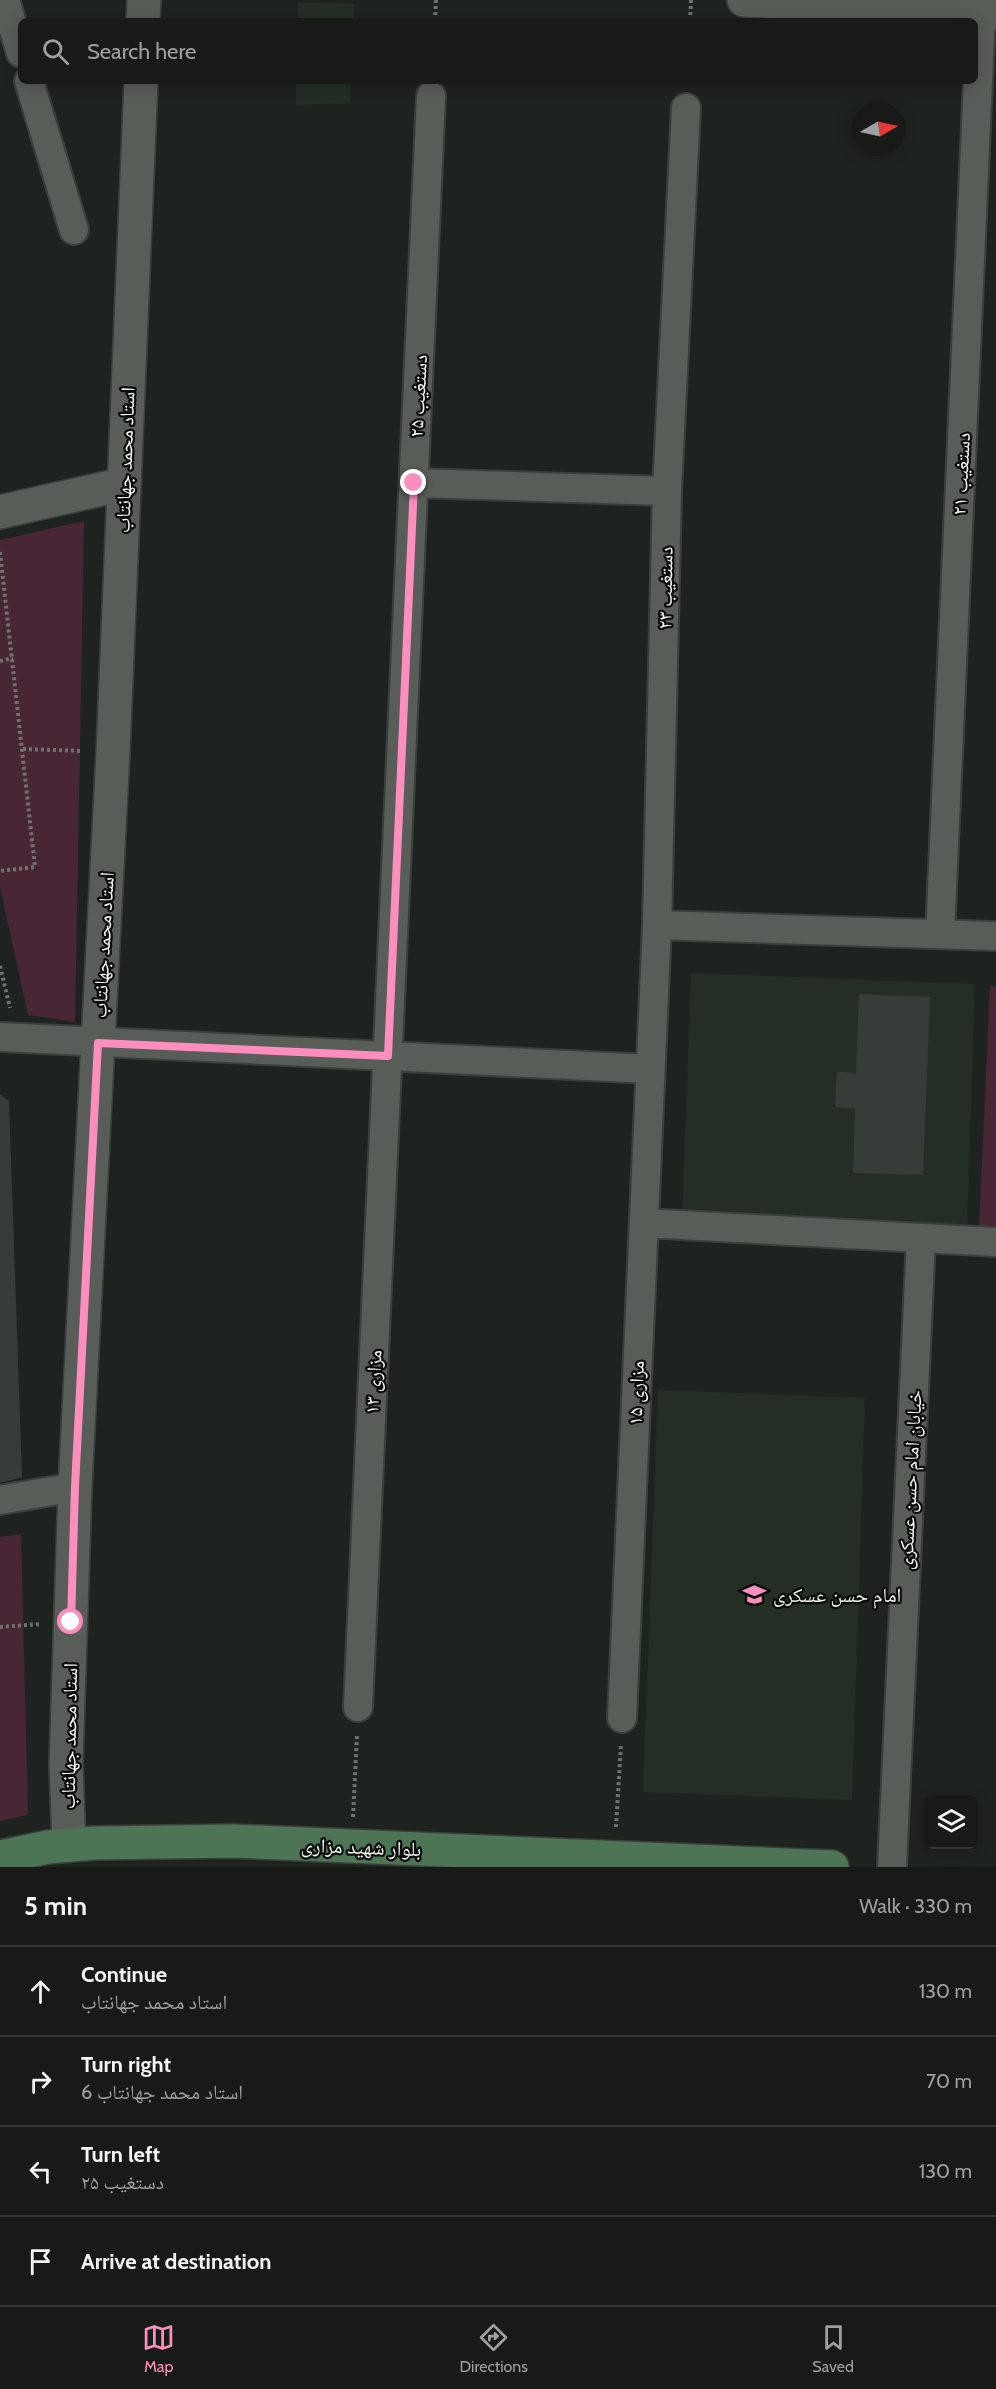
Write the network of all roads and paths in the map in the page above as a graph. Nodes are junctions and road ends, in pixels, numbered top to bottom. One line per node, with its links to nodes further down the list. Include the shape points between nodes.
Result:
1 (5, 0): 11 (street)
2 (144, 0): 8 (street)
3 (436, 0): 9 (path)
4 (691, 0): 10 (path)
5 (744, 0): 6 (street)
6 (926, 5): 7 (street)
7 (989, 13): 28 (street, دستغیب ۲۱)
8 (143, 18)
9 (435, 18)
10 (690, 18)
11 (18, 43)
12 (30, 84): 16 (street)
13 (141, 84): 18 (street, استاد محمد جهانتاب)
14 (432, 96): 17 (street, دستغیب ۲۵)
15 (686, 108): 19 (street, دستغیب ۲۳)
16 (74, 230)
17 (414, 483): 19 (street); 33 (street, دستغیب ۲۵)
18 (124, 484): 20 (street); 25 (street, استاد محمد جهانتاب)
19 (667, 491): 27 (street, دستغیب ۲۳)
20 (0, 512)
21 (0, 552): 22 (path)
22 (12, 658): 23 (path); 24 (path)
23 (0, 661)
24 (24, 748): 25 (path); 26 (path, via 35,867)
25 (113, 752): 32 (street, استاد محمد جهانتاب)
26 (0, 871)
27 (657, 925): 28 (street); 34 (street, دستغیب ۲۳)
28 (940, 934): 29 (street)
29 (996, 936)
30 (0, 966): 31 (path)
31 (8, 1038): 32 (street)
32 (98, 1043): 33 (street); 38 (street, استاد محمد جهانتاب)
33 (388, 1056): 34 (street); 42 (street, مزاری ۱۳)
34 (650, 1069): 35 (street, مزاری ۱۵)
35 (644, 1223): 36 (street); 43 (street, مزاری ۱۵)
36 (921, 1238): 37 (street); 50 (street, خیابان امام حسن عسکری)
37 (996, 1242)
38 (75, 1487): 39 (street); 40 (street, استاد محمد جهانتاب)
39 (0, 1500)
40 (71, 1622): 41 (path); 44 (street, استاد محمد جهانتاب, via 66,1764)
41 (0, 1627)
42 (358, 1707): 45 (path)
43 (622, 1718): 47 (path)
44 (69, 1845): 45 (main road, بلوار شهید مزاری, via 234,1840); 46 (main road, بلوار شهید مزاری)
45 (352, 1847): 48 (main road, بلوار شهید مزاری)
46 (0, 1857)
47 (614, 1858): 48 (main road, بلوار شهید مزاری); 49 (main road, بلوار شهید مزاری)
48 (571, 1861)
49 (832, 1867)
50 (892, 1867)

